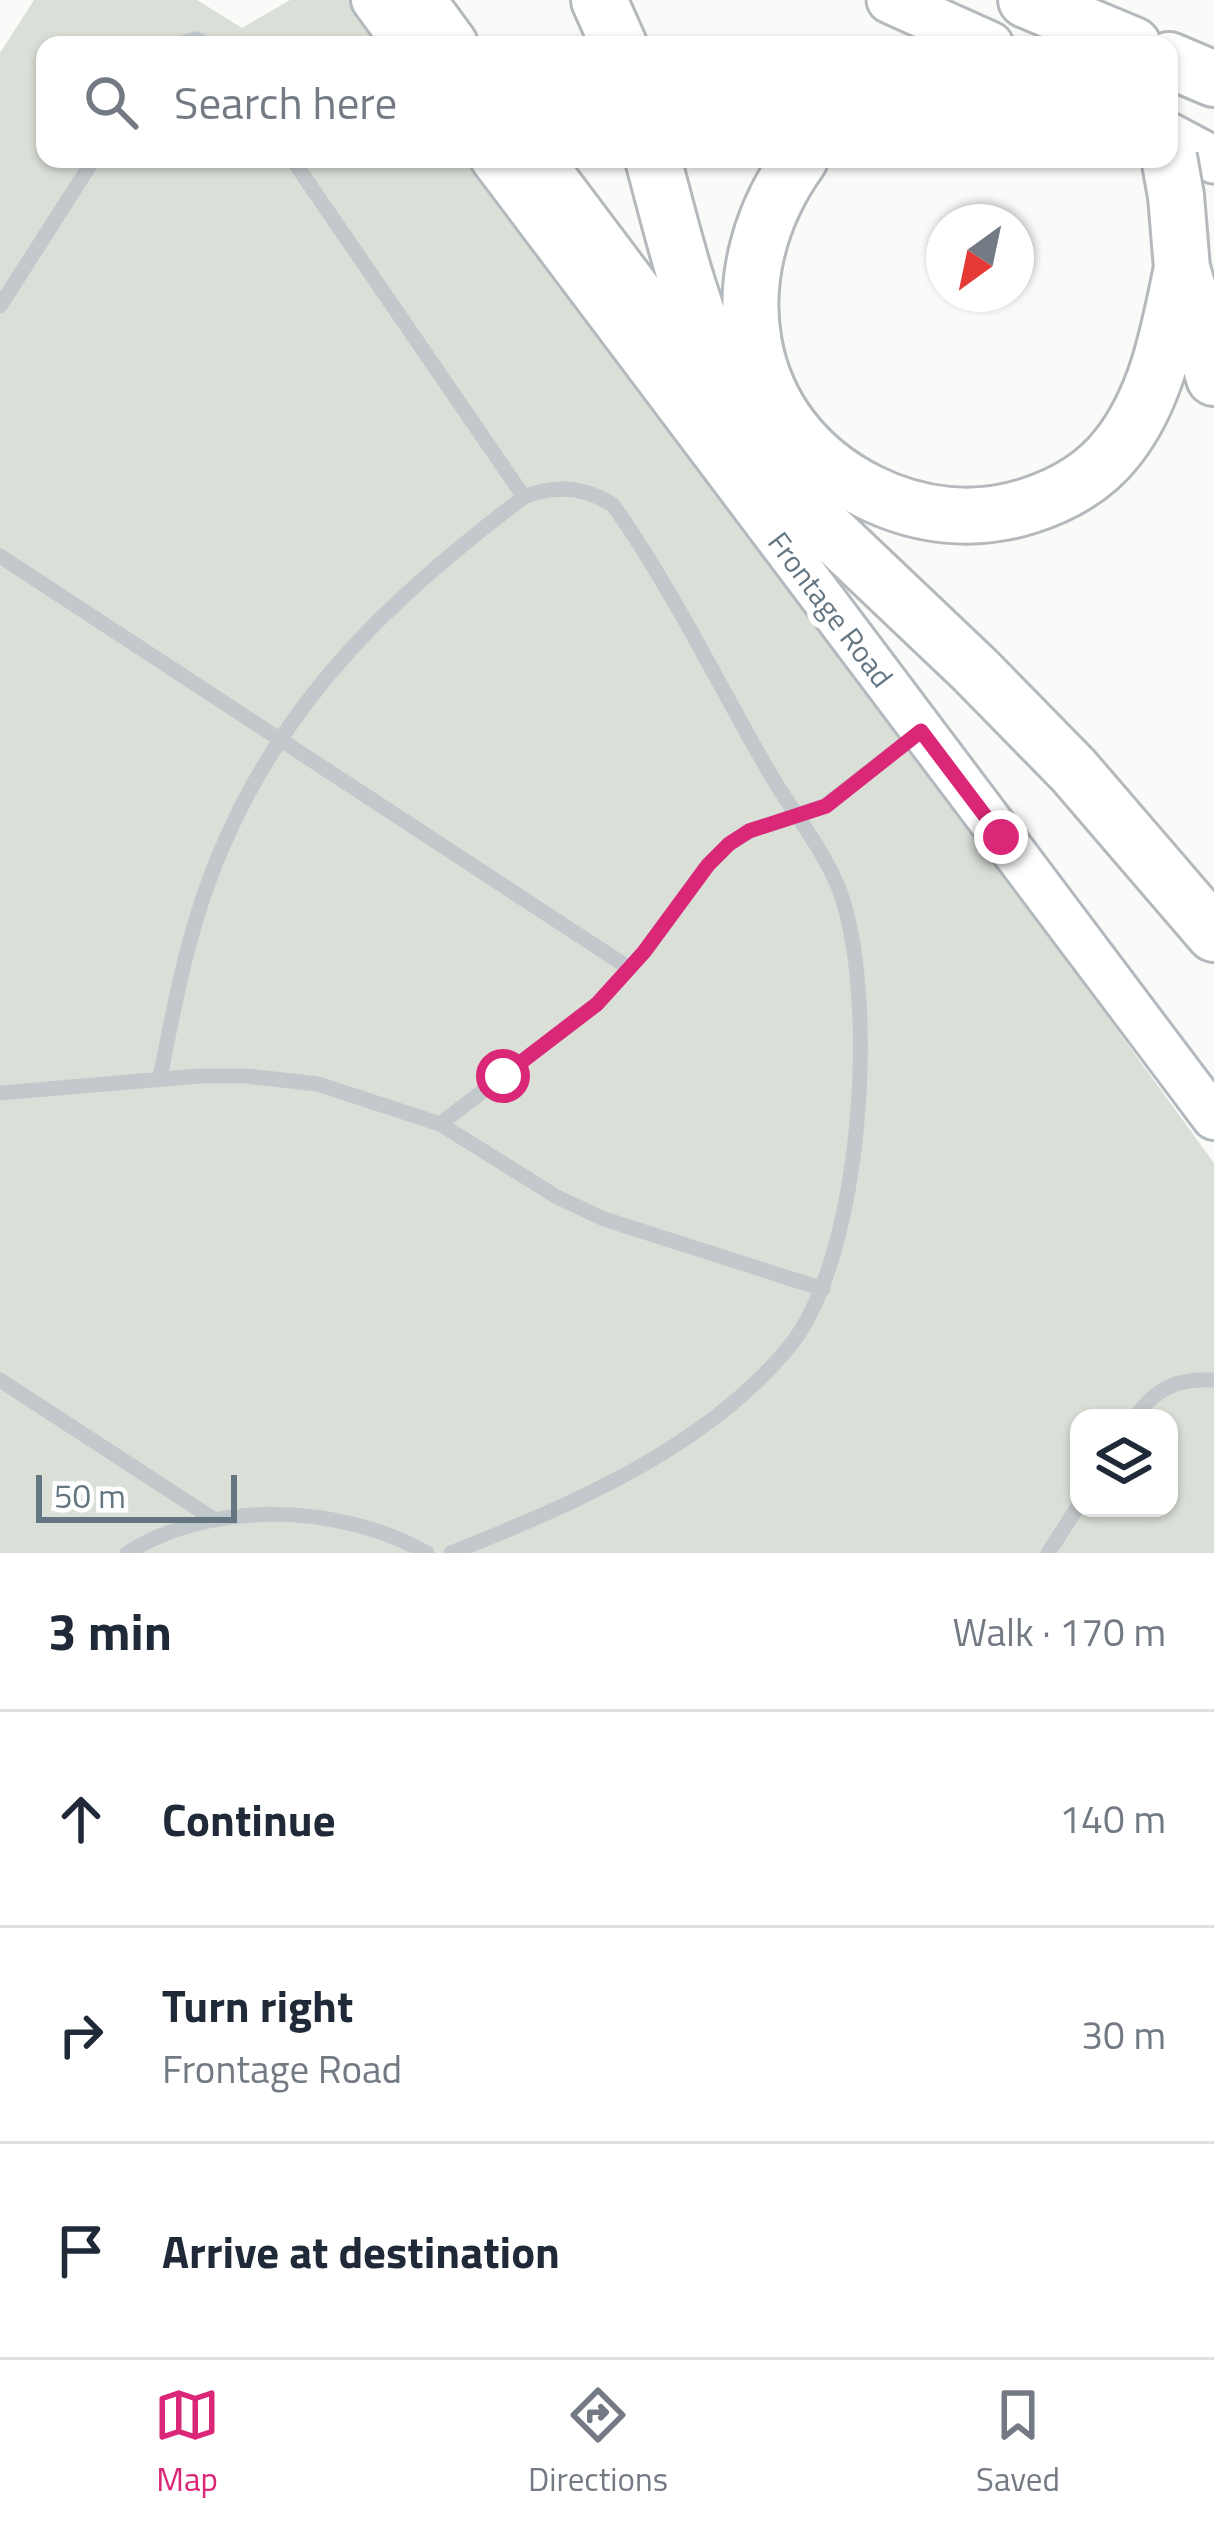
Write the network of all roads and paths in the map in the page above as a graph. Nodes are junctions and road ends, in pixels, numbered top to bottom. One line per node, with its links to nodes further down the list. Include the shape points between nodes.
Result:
1 (373, 0): 7 (street)
2 (417, 0): 8 (highway)
3 (599, 0): 9 (highway)
4 (890, 0): 10 (main road)
5 (1024, 0): 11 (main road); 12 (highway)
6 (1139, 0): 13 (highway)
7 (399, 36)
8 (443, 36)
9 (615, 36)
10 (969, 36)
11 (1094, 36)
12 (1110, 36)
13 (1146, 36)
14 (1178, 64): 15 (highway)
15 (1214, 79)
16 (1178, 81): 17 (main road)
17 (1214, 101)
18 (88, 168): 26 (lane)
19 (298, 168): 28 (lane)
20 (499, 168): 31 (street, Frontage Road)
21 (541, 168): 29 (highway)
22 (656, 168): 29 (highway, via 703,335 755,441)
23 (793, 168): 25 (highway, via 761,226 751,265 758,361 803,447 839,477 920,512 1008,512 1088,477 1141,409)
24 (1189, 170): 25 (highway)
25 (1182, 268): 27 (highway)
26 (0, 306)
27 (1214, 378)
28 (524, 497): 32 (lane, via 387,609); 33 (lane, via 579,489 613,505)
29 (796, 500): 34 (highway, via 1073,770)
30 (0, 556): 32 (lane)
31 (921, 731): 33 (lane, via 826,806); 38 (street, Frontage Road)
32 (280, 740): 35 (lane); 36 (lane, via 220,850 179,979)
33 (794, 817): 35 (lane, via 729,844); 40 (lane, via 838,887 856,972 853,1154)
34 (1214, 934)
35 (629, 968): 39 (lane, via 566,1030)
36 (160, 1078): 37 (lane); 39 (lane, via 318,1084)
37 (0, 1093)
38 (1214, 1118)
39 (440, 1124): 40 (lane, via 604,1219)
40 (823, 1289): 48 (lane, via 793,1342 715,1415 591,1492)
41 (1214, 1379): 43 (lane, via 1169,1384)
42 (0, 1380): 45 (lane)
43 (1142, 1409)
44 (1071, 1517): 49 (lane)
45 (215, 1520): 46 (lane); 47 (lane, via 309,1516)
46 (127, 1553)
47 (427, 1553)
48 (451, 1553)
49 (1048, 1553)

